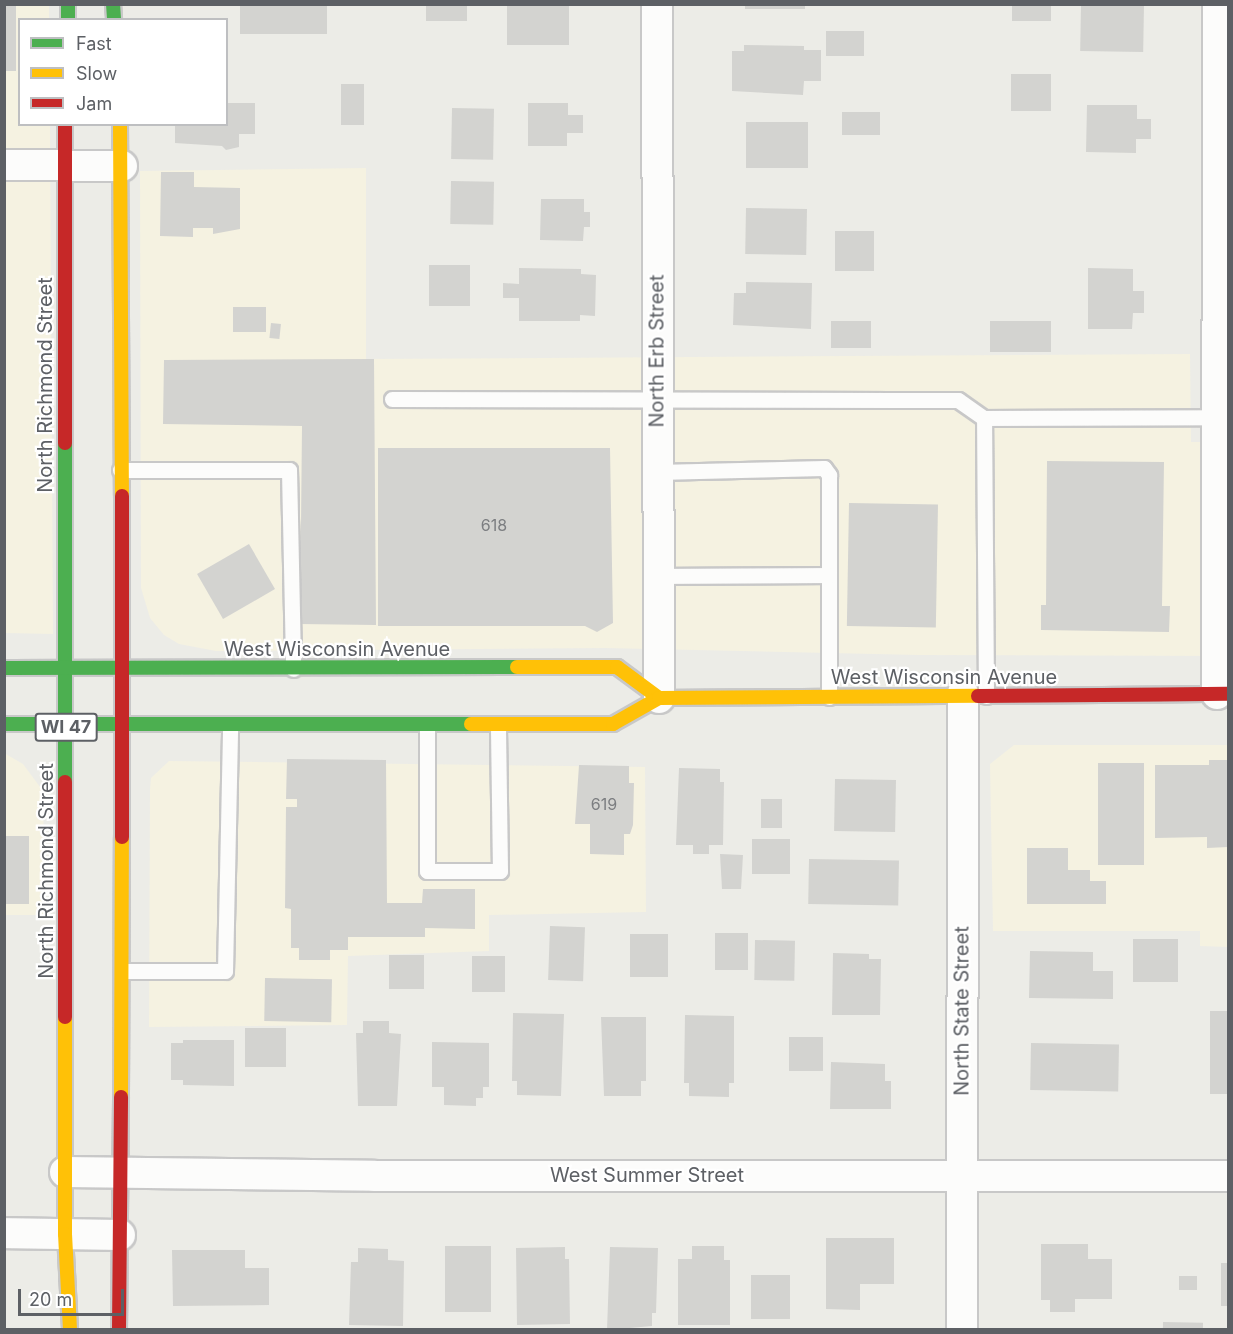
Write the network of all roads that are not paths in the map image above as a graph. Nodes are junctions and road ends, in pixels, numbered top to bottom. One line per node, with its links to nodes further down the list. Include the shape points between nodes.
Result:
1 (657, 4): 8 (street, North Erb Street)
2 (1218, 4): 10 (street)
3 (65, 126): 6 (main road, North Richmond Street / WI 47)
4 (120, 126): 7 (main road, WI 47)
5 (4, 165): 6 (street)
6 (64, 166): 7 (street); 18 (main road, North Richmond Street / WI 47)
7 (122, 166): 12 (main road, WI 47)
8 (658, 398): 9 (lane); 11 (lane, via 958,400); 13 (street, North Erb Street)
9 (392, 399)
10 (1218, 417): 11 (lane); 20 (street)
11 (984, 418): 21 (lane)
12 (120, 470): 17 (lane, via 289,470); 19 (main road, WI 47)
13 (657, 472): 14 (lane, via 824,468 829,475); 15 (street, North Erb Street)
14 (829, 575): 15 (lane); 22 (lane)
15 (657, 576): 23 (street, North Erb Street)
16 (4, 668): 18 (main road, West Wisconsin Avenue)
17 (292, 669): 19 (main road, West Wisconsin Avenue); 23 (main road, West Wisconsin Avenue, via 616,667)
18 (65, 670): 19 (main road, West Wisconsin Avenue); 25 (main road, North Richmond Street / WI 47)
19 (123, 670): 28 (main road, WI 47)
20 (1223, 694): 21 (main road, West Wisconsin Avenue)
21 (974, 695): 22 (main road, West Wisconsin Avenue); 33 (street, North State Street)
22 (829, 697): 23 (main road, West Wisconsin Avenue)
23 (659, 698): 27 (main road, West Wisconsin Avenue, via 613,724)
24 (4, 724): 25 (main road, West Wisconsin Avenue)
25 (66, 726): 28 (main road, West Wisconsin Avenue); 31 (main road, North Richmond Street / WI 47)
26 (427, 726): 27 (main road, West Wisconsin Avenue); 27 (lane, via 427,871 500,871); 29 (main road, West Wisconsin Avenue)
27 (498, 726)
28 (123, 727): 29 (main road, West Wisconsin Avenue); 30 (main road, WI 47)
29 (230, 727): 30 (lane, via 225,971)
30 (122, 971): 32 (main road, WI 47)
31 (65, 1172): 32 (street, West Summer Street); 36 (main road, North Richmond Street / WI 47)
32 (122, 1172): 33 (street, West Summer Street, via 374,1176); 37 (main road, WI 47)
33 (962, 1174): 34 (street, West Summer Street); 40 (street, North State Street)
34 (1228, 1176)
35 (4, 1233): 36 (street)
36 (65, 1234): 37 (street); 38 (main road, North Richmond Street / WI 47)
37 (120, 1235): 39 (main road, WI 47)
38 (70, 1329)
39 (119, 1329)
40 (962, 1329)

